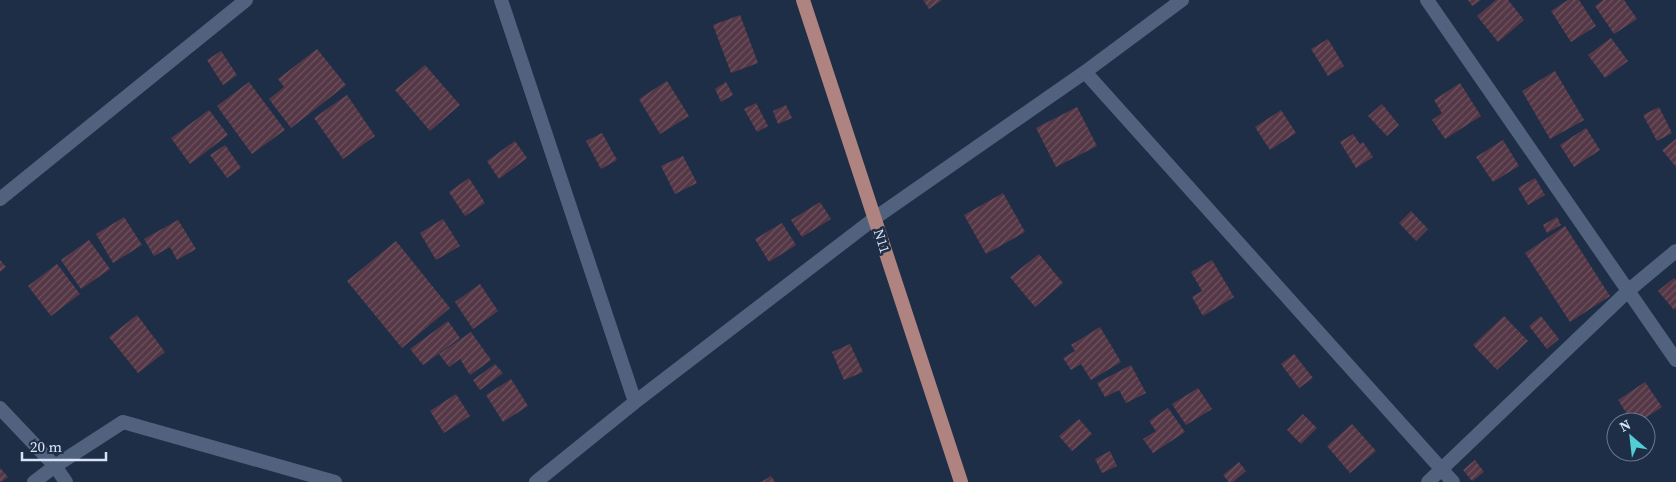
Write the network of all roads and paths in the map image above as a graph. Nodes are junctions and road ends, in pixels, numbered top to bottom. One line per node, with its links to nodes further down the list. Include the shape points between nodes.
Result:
1 (246, 0): 7 (street)
2 (500, 0): 12 (street)
3 (803, 0): 8 (main road, N11)
4 (1182, 0): 6 (street)
5 (1427, 0): 10 (street)
6 (1085, 72): 8 (street); 15 (street)
7 (0, 199)
8 (875, 218): 12 (street); 20 (main road, N11)
9 (1676, 251): 10 (street)
10 (1629, 290): 11 (street); 15 (street)
11 (1676, 360)
12 (635, 402): 19 (street)
13 (0, 408): 14 (street)
14 (55, 466): 16 (street); 17 (street); 18 (street, via 123,422)
15 (1442, 469): 21 (street); 22 (street)
16 (34, 482)
17 (66, 482)
18 (335, 482)
19 (536, 482)
20 (961, 482)
21 (1428, 482)
22 (1453, 482)

